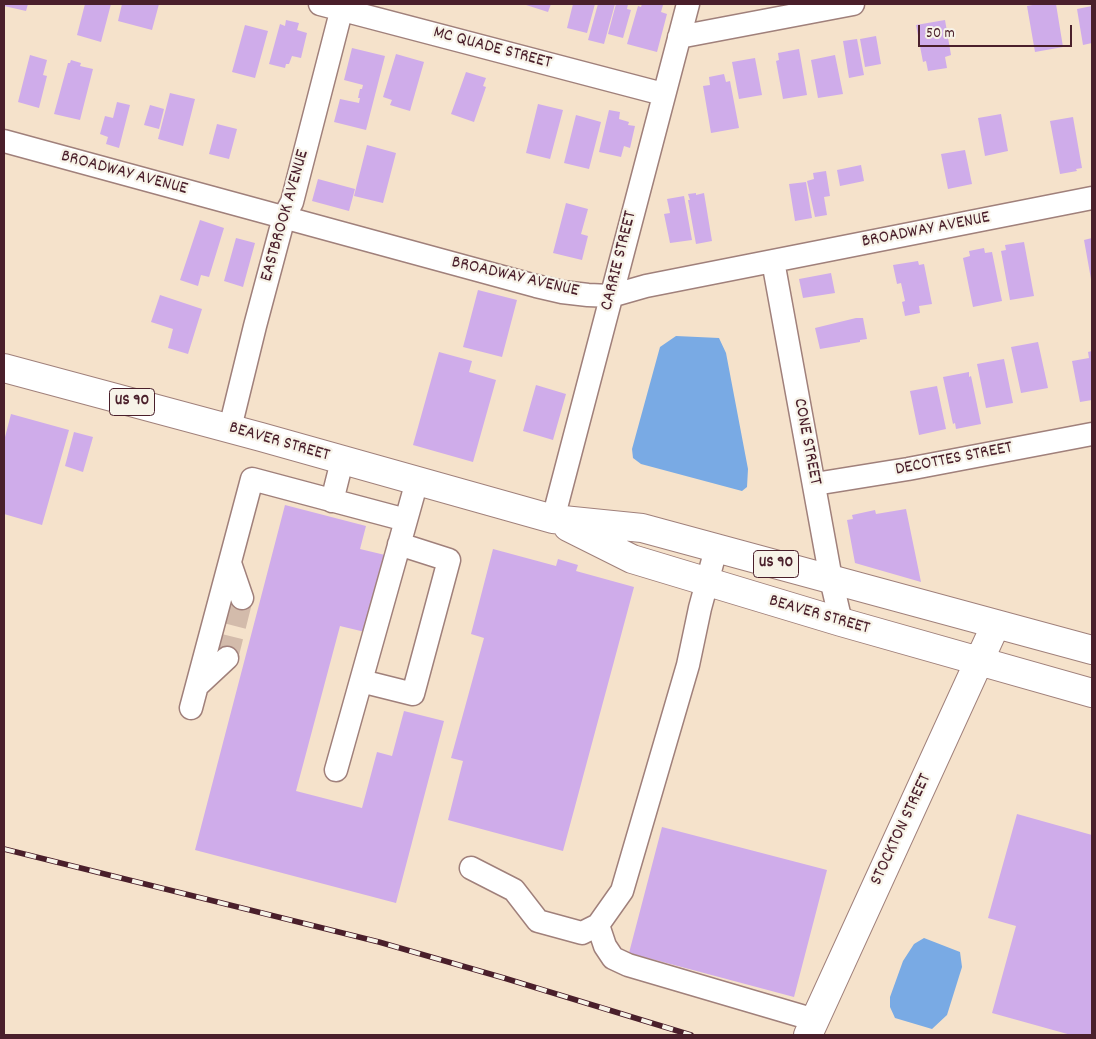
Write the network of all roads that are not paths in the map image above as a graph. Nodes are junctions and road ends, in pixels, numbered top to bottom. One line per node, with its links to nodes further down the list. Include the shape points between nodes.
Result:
1 (688, 4): 4 (street, CARRIE STREET)
2 (853, 4): 4 (street)
3 (335, 6): 5 (street, MC QUADE STREET); 8 (street, EASTBROOK AVENUE, via 292,202)
4 (678, 37): 5 (street, CARRIE STREET)
5 (664, 94): 10 (street, CARRIE STREET)
6 (4, 141): 8 (street, BROADWAY AVENUE)
7 (1092, 198): 9 (street, BROADWAY AVENUE)
8 (284, 217): 10 (street, BROADWAY AVENUE, via 536,286 562,292); 12 (street, EASTBROOK AVENUE)
9 (774, 261): 10 (street, BROADWAY AVENUE, via 646,286); 16 (street, CONE STREET)
10 (612, 296): 18 (street, CARRIE STREET)
11 (4, 368): 12 (main road, BEAVER STREET / US 90)
12 (230, 428): 14 (main road, BEAVER STREET / US 90)
13 (1092, 434): 16 (street, DECOTTES STREET)
14 (342, 461): 15 (main road, BEAVER STREET / US 90); 17 (street)
15 (417, 481): 18 (main road, BEAVER STREET / US 90); 19 (street)
16 (814, 484): 23 (street, CONE STREET)
17 (332, 500): 19 (street); 22 (street, via 252,479)
18 (554, 519): 21 (main road, BEAVER STREET / US 90, via 642,528); 24 (main road, BEAVER STREET / US 90, via 632,559)
19 (406, 520): 20 (street)
20 (399, 544): 31 (street); 31 (street, via 449,560 413,694)
21 (716, 549): 23 (main road, BEAVER STREET / US 90); 24 (street)
22 (230, 563): 25 (street); 32 (street)
23 (831, 578): 26 (street, CONE STREET); 27 (main road, BEAVER STREET / US 90)
24 (706, 582): 26 (main road, BEAVER STREET / US 90); 37 (street, via 688,665 622,891)
25 (242, 598)
26 (841, 622): 30 (main road, BEAVER STREET / US 90)
27 (996, 624): 28 (main road, BEAVER STREET / US 90); 30 (main road, STOCKTON STREET)
28 (1092, 650)
29 (227, 658): 32 (street)
30 (979, 662): 33 (main road, BEAVER STREET / US 90); 38 (main road, STOCKTON STREET)
31 (361, 681): 35 (street)
32 (197, 686): 34 (street)
33 (1092, 693)
34 (191, 708)
35 (336, 770)
36 (471, 868): 37 (street, via 514,890 538,921 582,933)
37 (598, 925): 38 (street, via 612,958)
38 (812, 1031)

